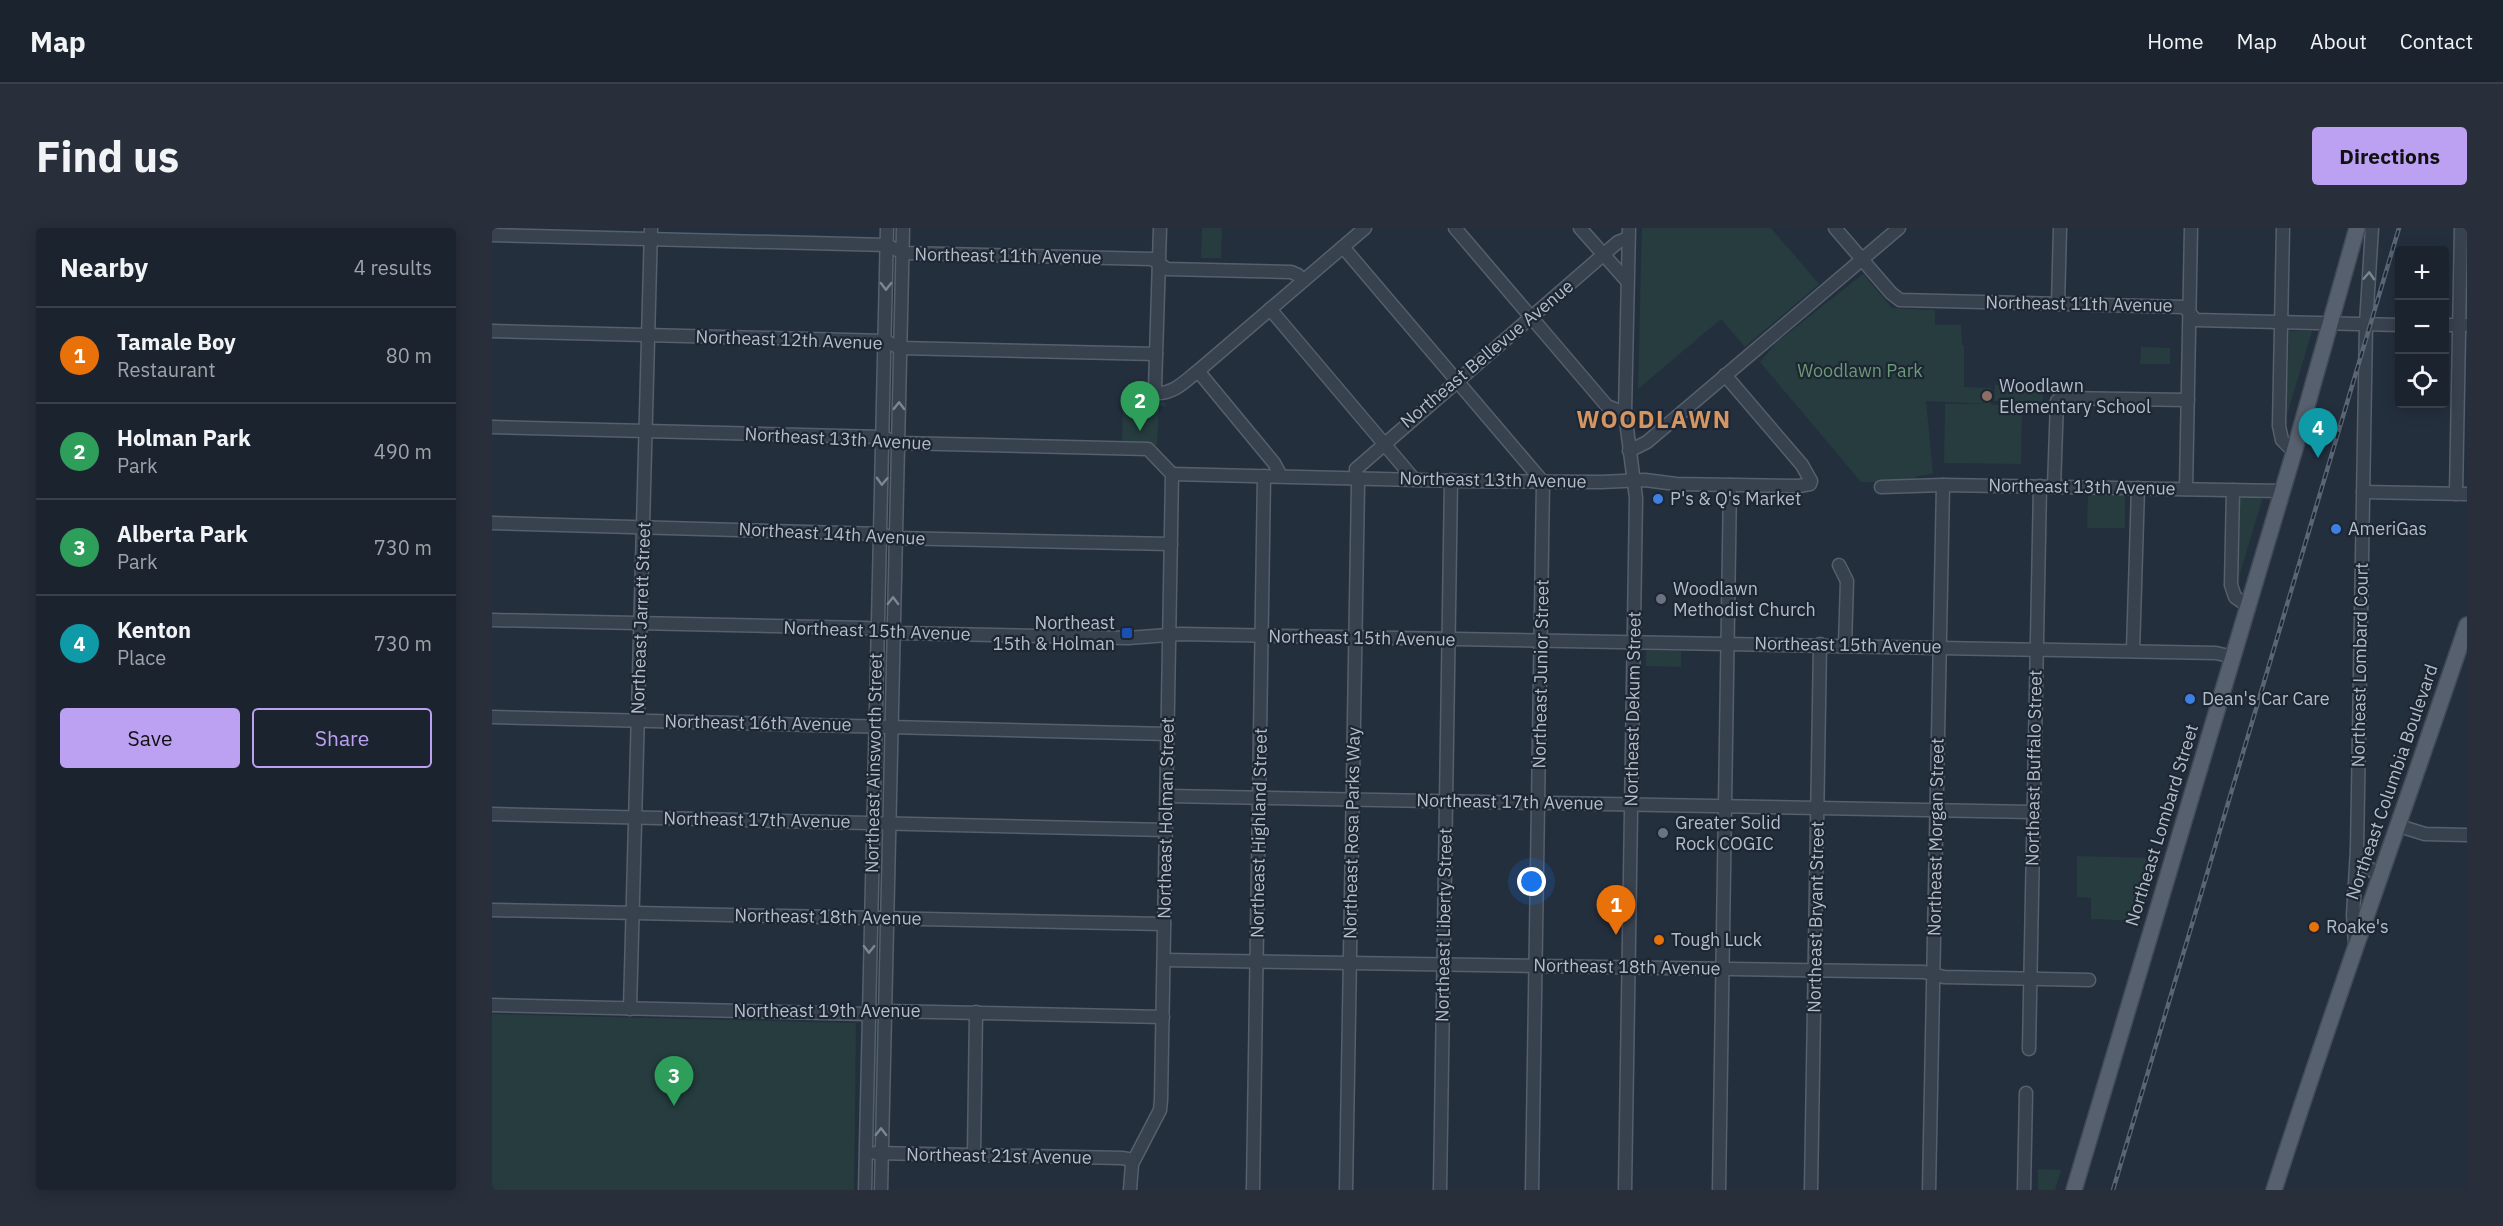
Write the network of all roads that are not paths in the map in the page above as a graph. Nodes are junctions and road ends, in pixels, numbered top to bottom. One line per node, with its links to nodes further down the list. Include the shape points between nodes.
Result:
1 (887, 228): 18 (street, Northeast Ainsworth Street)
2 (903, 228): 20 (street, Northeast Ainsworth Street)
3 (1160, 228): 23 (street)
4 (1365, 228): 19 (street)
5 (1455, 228): 29 (street)
6 (1580, 228): 21 (street)
7 (1835, 228): 22 (street)
8 (1899, 228): 22 (street)
9 (2060, 228): 26 (street)
10 (2191, 228): 28 (street)
11 (2283, 228): 30 (street)
12 (2357, 228): 31 (main road, Northeast Lombard Street)
13 (2372, 228): 32 (street, Northeast Lombard Court, one-way to 13)
14 (2461, 228): 34 (street)
15 (651, 233): 17 (street, Northeast 11th Avenue); 18 (street, Northeast 11th Avenue); 36 (street, Northeast Jarrett Street)
16 (1628, 233): 21 (street, Northeast Bellevue Avenue); 25 (street, Northeast Dekum Street)
17 (492, 235)
18 (887, 245): 20 (street, Northeast 11th Avenue); 37 (street, Northeast Ainsworth Street, one-way to 37)
19 (1343, 247): 24 (street); 42 (street)
20 (903, 253): 23 (street, Northeast 11th Avenue, via 1152,259); 38 (street, Northeast Ainsworth Street)
21 (1603, 255): 25 (street); 29 (street, Northeast Bellevue Avenue)
22 (1862, 260): 26 (street, Northeast 11th Avenue, via 1897,299 1904,301); 41 (street)
23 (1159, 264): 24 (street, Northeast 11th Avenue, via 1167,269 1291,272); 39 (street)
24 (1303, 281): 27 (street)
25 (1627, 281): 44 (street, Northeast Dekum Street)
26 (2058, 304): 28 (street, Northeast 11th Avenue, via 2184,306)
27 (1270, 309): 40 (street); 48 (street)
28 (2190, 312): 30 (street, Northeast 11th Avenue, via 2196,320); 43 (street)
29 (1531, 317): 42 (street, Northeast Bellevue Avenue); 44 (street, via 1607,406)
30 (2282, 322): 31 (street, Northeast 11th Avenue); 51 (street, via 2279,426 2282,440)
31 (2332, 322): 32 (street, Northeast 11th Avenue); 51 (main road, Northeast Lombard Street)
32 (2366, 324): 33 (street, Northeast 11th Avenue); 69 (street, Northeast Lombard Court)
33 (2395, 325)
34 (2463, 325): 70 (street)
35 (492, 331): 36 (street, Northeast 12th Avenue)
36 (649, 335): 37 (street, Northeast 12th Avenue); 46 (street, Northeast Jarrett Street)
37 (885, 340): 38 (street, Northeast 12th Avenue); 47 (street, Northeast Ainsworth Street)
38 (900, 348): 39 (street, Northeast 12th Avenue); 49 (street, Northeast Ainsworth Street, one-way to 38)
39 (1156, 354): 40 (street, via 1156,393 1171,392)
40 (1198, 370): 54 (street)
41 (1725, 375): 50 (street, via 1647,442); 60 (street, Northeast 13th Avenue, via 1802,465 1811,481 1800,486)
42 (1457, 380): 48 (street, Northeast Bellevue Avenue); 59 (street)
43 (2188, 400): 64 (street, via 2065,397 2057,401); 66 (street)
44 (1625, 413): 50 (street, Northeast Dekum Street)
45 (492, 428): 46 (street, Northeast 13th Avenue)
46 (646, 432): 47 (street, Northeast 13th Avenue); 72 (street, Northeast Jarrett Street)
47 (883, 437): 49 (street, Northeast 13th Avenue); 73 (street, Northeast Ainsworth Street, one-way to 73)
48 (1383, 442): 55 (street, Northeast Bellevue Avenue, via 1357,466); 56 (street)
49 (899, 443): 52 (street, Northeast 13th Avenue, via 1148,449); 74 (street, Northeast Ainsworth Street)
50 (1629, 451): 58 (street, Northeast Dekum Street)
51 (2294, 452): 68 (main road, Northeast Lombard Street)
52 (1172, 474): 53 (street, Northeast 13th Avenue); 75 (street, Northeast Holman Street)
53 (1264, 476): 54 (street, Northeast 13th Avenue); 84 (street, Northeast Highland Street)
54 (1281, 476): 55 (street, Northeast 13th Avenue)
55 (1355, 477): 56 (street, Northeast 13th Avenue); 85 (street, Northeast Rosa Parks Way)
56 (1413, 478): 57 (street, Northeast 13th Avenue)
57 (1451, 480): 59 (street, Northeast 13th Avenue); 86 (street, Northeast Liberty Street)
58 (1634, 480): 59 (street, Northeast 13th Avenue); 60 (street, Northeast 13th Avenue); 88 (street, Northeast Dekum Street)
59 (1543, 482): 87 (street, Northeast Junior Street)
60 (1730, 484): 89 (street)
61 (1943, 485): 62 (street, Northeast 13th Avenue); 63 (street, Northeast 13th Avenue); 92 (street, Northeast Morgan Street)
62 (2040, 486): 64 (street, Northeast 13th Avenue); 93 (street, Northeast Buffalo Street)
63 (1881, 487)
64 (2054, 487): 65 (street, Northeast 13th Avenue)
65 (2138, 488): 66 (street, Northeast 13th Avenue); 94 (street)
66 (2186, 489): 67 (street, Northeast 13th Avenue)
67 (2234, 490): 68 (street, Northeast 13th Avenue); 77 (street, via 2231,585 2235,597)
68 (2282, 491): 77 (main road, Northeast Lombard Street)
69 (2364, 492): 70 (street); 118 (street, Northeast Lombard Court)
70 (2462, 494)
71 (492, 523): 72 (street, Northeast 14th Avenue)
72 (643, 527): 73 (street, Northeast 14th Avenue); 79 (street, Northeast Jarrett Street)
73 (880, 534): 74 (street, Northeast 14th Avenue); 81 (street, Northeast Ainsworth Street)
74 (895, 538): 75 (street, Northeast 14th Avenue); 82 (street, Northeast Ainsworth Street, one-way to 74)
75 (1171, 544): 83 (street, Northeast Holman Street)
76 (1839, 565): 91 (street, via 1847,581)
77 (2248, 606): 95 (main road, Northeast Lombard Street)
78 (492, 620): 79 (street, Northeast 15th Avenue)
79 (640, 624): 81 (street, Northeast 15th Avenue); 97 (street, Northeast Jarrett Street)
80 (2467, 625): 115 (main road, Northeast Columbia Boulevard)
81 (877, 630): 82 (street, Northeast 15th Avenue); 98 (street, Northeast Ainsworth Street)
82 (892, 632): 83 (street, Northeast 15th Avenue, via 1128,638); 99 (street, Northeast Ainsworth Street)
83 (1170, 635): 84 (street, Northeast 15th Avenue); 100 (street, Northeast Holman Street)
84 (1262, 636): 85 (street, Northeast 15th Avenue); 102 (street, Northeast Highland Street)
85 (1355, 638): 86 (street, Northeast 15th Avenue); 103 (street, Northeast Rosa Parks Way)
86 (1448, 639): 87 (street, Northeast 15th Avenue); 104 (street, Northeast Liberty Street)
87 (1542, 641): 88 (street, Northeast 15th Avenue); 105 (street, Northeast Junior Street)
88 (1634, 642): 89 (street, Northeast 15th Avenue); 106 (street, Northeast Dekum Street)
89 (1728, 643): 90 (street, Northeast 15th Avenue); 107 (street)
90 (1821, 644): 91 (street, Northeast 15th Avenue); 108 (street, Northeast Bryant Street)
91 (1845, 645): 92 (street, Northeast 15th Avenue)
92 (1939, 647): 93 (street, Northeast 15th Avenue); 109 (street, Northeast Morgan Street)
93 (2037, 648): 94 (street, Northeast 15th Avenue); 110 (street, Northeast Buffalo Street)
94 (2133, 651): 95 (street, Northeast 15th Avenue, via 2216,652)
95 (2233, 657): 161 (main road, Northeast Lombard Street)
96 (492, 717): 97 (street, Northeast 16th Avenue)
97 (637, 720): 98 (street, Northeast 16th Avenue); 112 (street, Northeast Jarrett Street)
98 (875, 726): 99 (street, Northeast 16th Avenue); 114 (street, Northeast Ainsworth Street)
99 (890, 728): 100 (street, Northeast 16th Avenue); 113 (street, Northeast Ainsworth Street)
100 (1168, 734): 101 (street, Northeast Holman Street)
101 (1167, 796): 102 (street, Northeast 17th Avenue); 116 (street, Northeast Holman Street)
102 (1259, 798): 103 (street, Northeast 17th Avenue); 127 (street, Northeast Highland Street)
103 (1353, 800): 104 (street, Northeast 17th Avenue); 128 (street, Northeast Rosa Parks Way)
104 (1446, 801): 105 (street, Northeast 17th Avenue); 129 (street, Northeast Liberty Street)
105 (1539, 803): 106 (street, Northeast 17th Avenue); 130 (street, Northeast Junior Street)
106 (1632, 805): 107 (street, Northeast 17th Avenue); 131 (street, Northeast Dekum Street)
107 (1725, 806): 108 (street, Northeast 17th Avenue); 132 (street)
108 (1817, 808): 109 (street, Northeast 17th Avenue); 133 (street, Northeast Bryant Street)
109 (1936, 810): 110 (street, Northeast 17th Avenue); 134 (street, Northeast Morgan Street)
110 (2033, 812): 135 (street, Northeast Buffalo Street)
111 (492, 814): 112 (street, Northeast 17th Avenue)
112 (635, 817): 114 (street, Northeast 17th Avenue); 121 (street, Northeast Jarrett Street)
113 (888, 822): 114 (street, Northeast 17th Avenue); 116 (street, Northeast 17th Avenue); 122 (street, Northeast Ainsworth Street)
114 (872, 823): 123 (street, Northeast Ainsworth Street)
115 (2399, 826): 117 (street, via 2425,834); 119 (main road, Northeast Columbia Boulevard)
116 (1166, 830): 124 (street, Northeast Holman Street)
117 (2467, 834)
118 (2357, 850): 119 (street, via 2363,863); 125 (street, Northeast Lombard Court)
119 (2381, 878): 125 (main road, Northeast Columbia Boulevard)
120 (492, 910): 121 (street, Northeast 18th Avenue)
121 (633, 914): 123 (street, Northeast 18th Avenue); 138 (street, Northeast Jarrett Street)
122 (885, 918): 123 (street, Northeast 18th Avenue); 124 (street, Northeast 18th Avenue); 139 (street, Northeast Ainsworth Street)
123 (870, 920): 141 (street, Northeast Ainsworth Street, one-way to 141)
124 (1164, 924): 126 (street, Northeast Holman Street)
125 (2355, 945): 162 (main road, Northeast Columbia Boulevard)
126 (1164, 960): 127 (street, Northeast 18th Avenue); 142 (street, Northeast Holman Street)
127 (1257, 961): 128 (street, Northeast 18th Avenue); 152 (street, Northeast Highland Street)
128 (1349, 962): 129 (street, Northeast 18th Avenue); 153 (street, Northeast Rosa Parks Way)
129 (1443, 964): 130 (street, Northeast 18th Avenue); 154 (street, Northeast Liberty Street)
130 (1536, 965): 131 (street, Northeast 18th Avenue); 155 (street, Northeast Junior Street)
131 (1629, 967): 132 (street, Northeast 18th Avenue); 156 (street, Northeast Dekum Street)
132 (1722, 969): 133 (street, Northeast 18th Avenue); 157 (street)
133 (1815, 970): 134 (street, Northeast 18th Avenue); 158 (street, Northeast Bryant Street)
134 (1933, 974): 135 (street, Northeast 18th Avenue); 159 (street, Northeast Morgan Street)
135 (2030, 979): 136 (street, Northeast 18th Avenue); 143 (street, Northeast Buffalo Street)
136 (2089, 980)
137 (492, 1005): 138 (street, Northeast 19th Avenue)
138 (630, 1009): 141 (street, Northeast 19th Avenue)
139 (884, 1011): 140 (street, Northeast 19th Avenue); 141 (street, Northeast 19th Avenue); 146 (street, Northeast Ainsworth Street, one-way to 139)
140 (976, 1012): 142 (street, Northeast 19th Avenue); 147 (street)
141 (867, 1014): 145 (street, Northeast Ainsworth Street)
142 (1162, 1017): 148 (street, Northeast Holman Street, via 1160,1110)
143 (2029, 1049)
144 (2026, 1094): 160 (street)
145 (865, 1153): 146 (street, Northeast 21st Avenue); 149 (street, Northeast Ainsworth Street)
146 (881, 1153): 147 (street, Northeast 21st Avenue); 150 (street, Northeast Ainsworth Street)
147 (974, 1155): 148 (street, Northeast 21st Avenue)
148 (1133, 1160): 151 (street, Northeast Holman Street)
149 (865, 1190)
150 (880, 1190)
151 (1130, 1190)
152 (1254, 1190)
153 (1346, 1190)
154 (1440, 1190)
155 (1532, 1190)
156 (1625, 1190)
157 (1719, 1190)
158 (1811, 1190)
159 (1929, 1190)
160 (2024, 1190)
161 (2074, 1190)
162 (2274, 1190)

